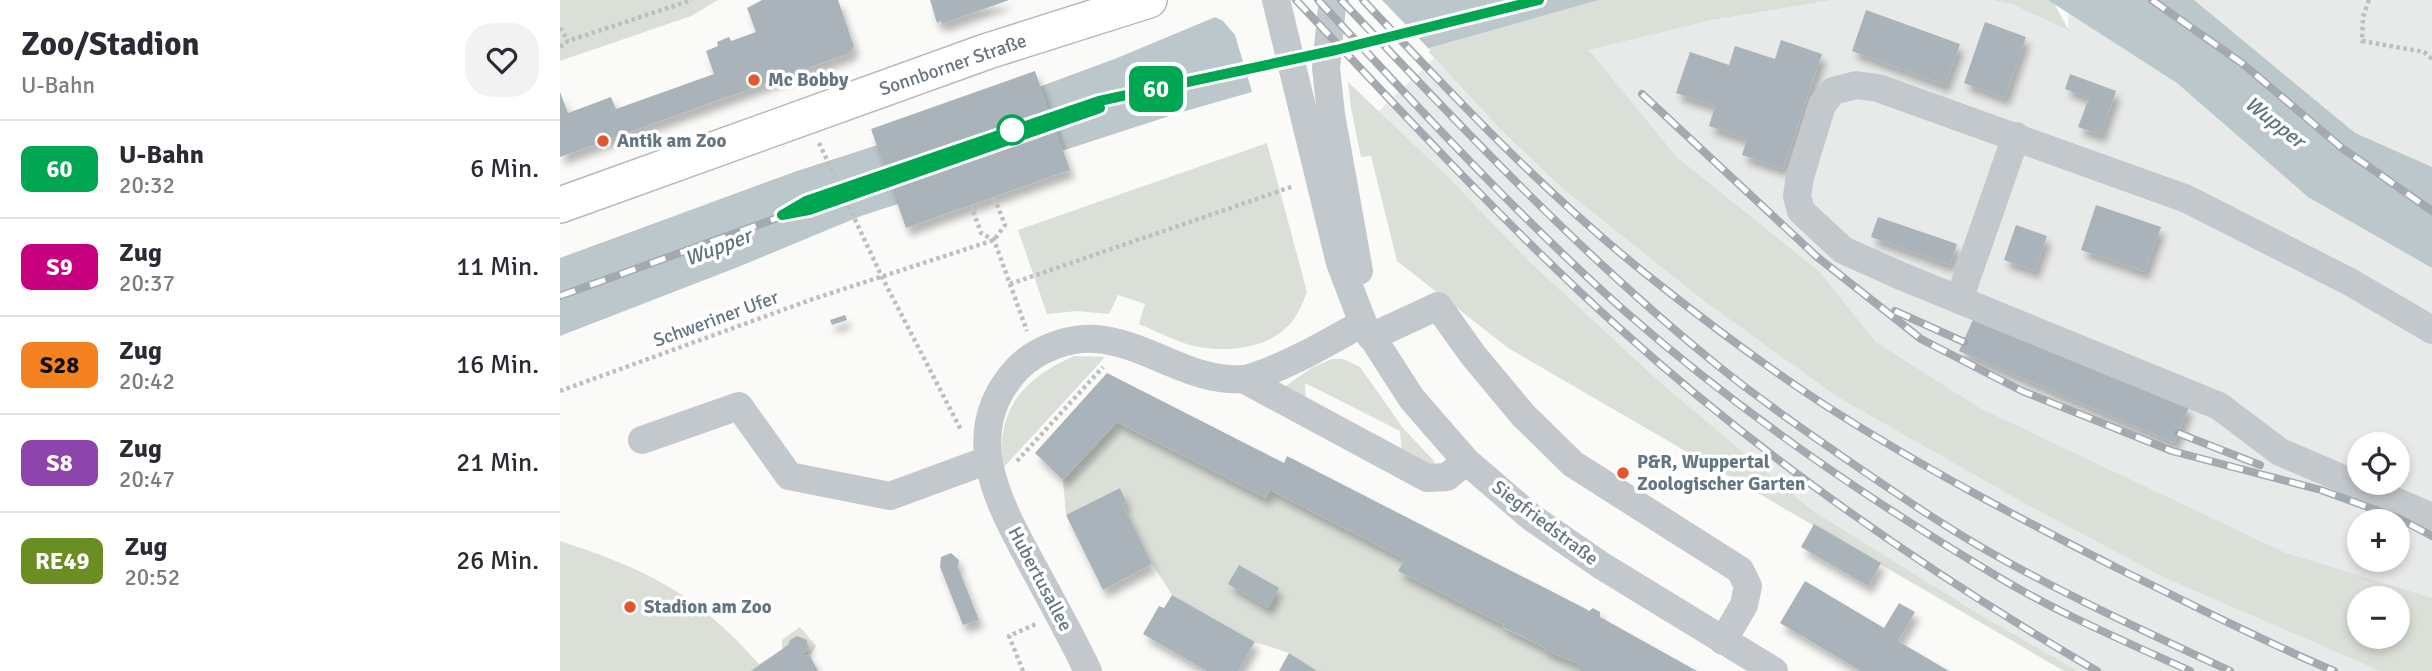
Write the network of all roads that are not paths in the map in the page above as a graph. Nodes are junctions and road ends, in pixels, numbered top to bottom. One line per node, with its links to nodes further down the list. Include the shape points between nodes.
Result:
1 (1149, 0): 6 (main road, Sonnborner Straße, via 978,54)
2 (1276, 0): 4 (street, Siegfriedstraße)
3 (1335, 0): 4 (street, Siegfriedstraße)
4 (1318, 117): 8 (street, Siegfriedstraße, via 1357,255); 8 (street, Siegfriedstraße, via 1320,177 1340,263)
5 (2016, 136): 7 (street); 7 (street, via 1878,88 1856,85 1833,91 1822,105 1800,177 1797,196 1801,211 1843,250); 9 (street, via 2187,199 2350,282)
6 (560, 205)
7 (1959, 300): 14 (street, via 2220,406 2280,452)
8 (1367, 330): 10 (street); 12 (street, Siegfriedstraße, via 1412,399); 15 (street, via 1438,306 1523,415 1573,464 1740,570 1748,586 1744,606)
9 (2432, 330)
10 (1245, 380): 12 (street, via 1427,478 1447,477); 13 (street, via 1211,377 1096,339 1055,345 1035,355 1009,378 999,394 987,427)
11 (642, 440): 13 (street, via 739,406 789,476 890,496)
12 (1466, 461): 15 (street, Siegfriedstraße, via 1561,538)
13 (985, 470): 16 (street, Hubertusallee)
14 (2432, 517)
15 (1723, 641): 17 (street, Siegfriedstraße)
16 (1091, 667)
17 (1774, 671)

